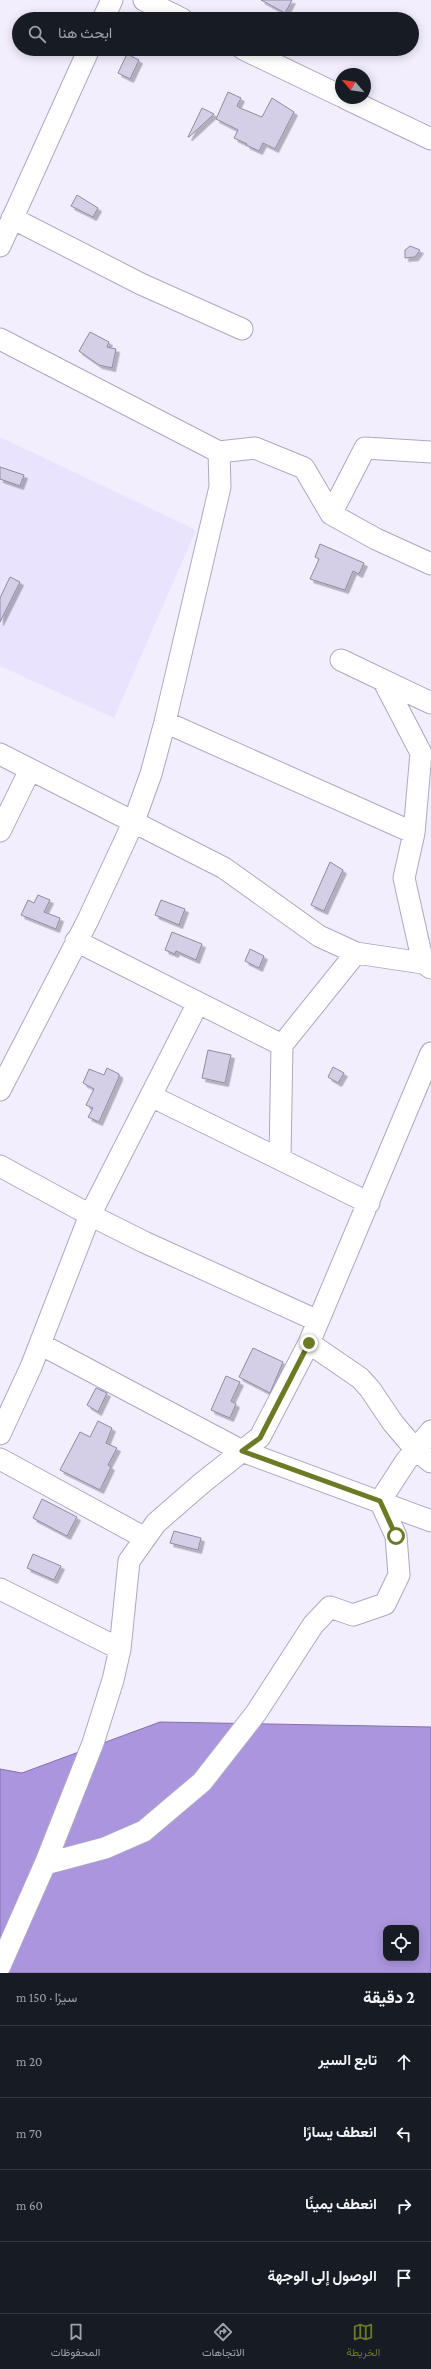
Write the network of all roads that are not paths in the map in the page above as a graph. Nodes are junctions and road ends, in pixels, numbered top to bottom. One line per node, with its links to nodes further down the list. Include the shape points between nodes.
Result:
1 (112, 0): 3 (street)
2 (144, 0): 4 (street)
3 (106, 12)
4 (168, 12)
5 (86, 56): 10 (street)
6 (258, 56): 7 (street)
7 (335, 93)
8 (358, 104): 9 (street)
9 (431, 139)
10 (12, 218): 11 (street); 12 (street, via 141,284)
11 (0, 246)
12 (242, 329)
13 (0, 339): 14 (street)
14 (219, 452): 16 (street, via 255,448 304,468); 21 (street, via 220,487)
15 (431, 452): 16 (street, via 365,448)
16 (331, 514): 17 (street, via 376,539)
17 (431, 564)
18 (341, 660): 19 (street)
19 (383, 680): 20 (street); 26 (street, via 421,753)
20 (431, 703)
21 (165, 722): 24 (street, via 151,774); 26 (street)
22 (0, 754): 23 (street)
23 (30, 770): 24 (street); 25 (street)
24 (134, 821): 27 (street); 28 (street, via 224,868 319,936)
25 (0, 831)
26 (414, 833): 29 (street, via 404,878)
27 (76, 941): 30 (street); 33 (street)
28 (356, 953): 29 (street); 31 (street)
29 (427, 966)
30 (198, 1003): 31 (street); 34 (street)
31 (282, 1045): 35 (street)
32 (431, 1053): 37 (street)
33 (0, 1090)
34 (151, 1096): 35 (street); 38 (street)
35 (280, 1159): 37 (street)
36 (0, 1166): 38 (street)
37 (369, 1203): 39 (street)
38 (90, 1215): 39 (street); 41 (street)
39 (318, 1321): 40 (street)
40 (309, 1343): 44 (street, via 260,1438); 45 (street, via 360,1378 393,1423)
41 (40, 1344): 43 (street); 44 (street)
42 (431, 1431): 45 (street)
43 (0, 1434)
44 (242, 1451): 47 (street); 49 (street, via 156,1523)
45 (423, 1456): 47 (street)
46 (0, 1459): 49 (street)
47 (380, 1501): 48 (street); 52 (street, via 396,1536 399,1575 385,1604 353,1615 330,1607 313,1625 256,1713 202,1782 144,1831 105,1848)
48 (431, 1521)
49 (146, 1538): 51 (street, via 129,1561)
50 (0, 1589): 51 (street)
51 (120, 1649): 52 (street, via 93,1743)
52 (45, 1864): 53 (street)
53 (0, 1966)

